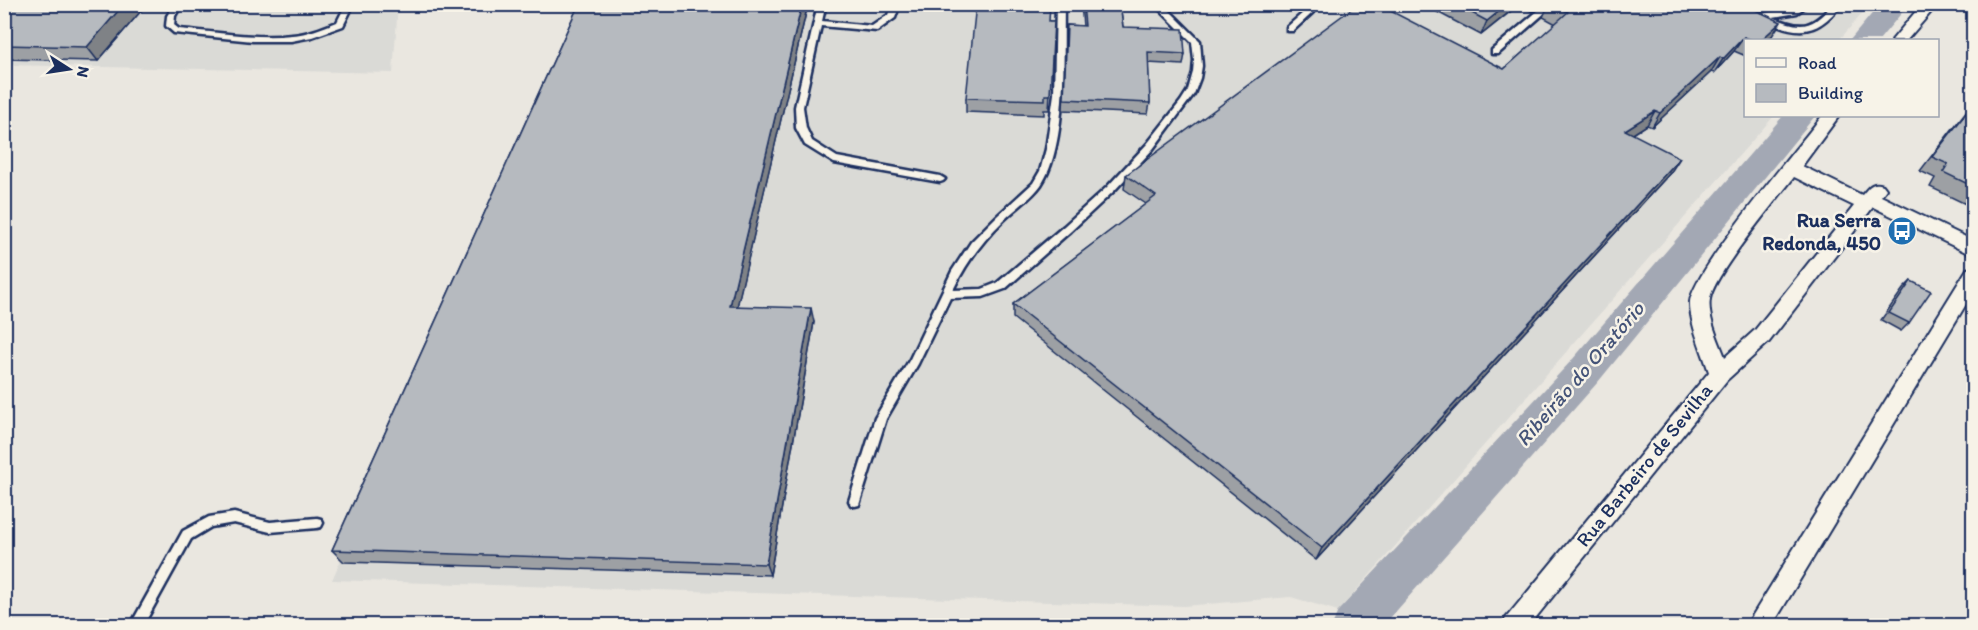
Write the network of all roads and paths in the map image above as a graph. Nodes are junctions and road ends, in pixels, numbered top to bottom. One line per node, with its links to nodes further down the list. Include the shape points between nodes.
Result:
1 (178, 4): 2 (lane, via 170,26 177,31 291,38 340,24)
2 (350, 4)
3 (822, 4): 14 (lane)
4 (896, 4): 14 (lane, via 892,16 874,29)
5 (1060, 4): 24 (lane, via 1058,94 1045,171 1036,185 975,245)
6 (1158, 4): 24 (lane, via 1196,41 1197,80 1191,94 1149,149 1001,286 983,293)
7 (1318, 4): 15 (lane)
8 (1551, 4): 17 (lane)
9 (1739, 4): 13 (lane)
10 (1805, 4): 13 (lane, via 1794,11)
11 (1838, 4): 13 (lane, via 1824,20 1806,30)
12 (1931, 4): 16 (street)
13 (1763, 16)
14 (818, 22): 20 (lane, via 799,107 801,128 808,143 834,160)
15 (1290, 29)
16 (1900, 39)
17 (1495, 52)
18 (1830, 117): 19 (street, Rua Barbeiro de Sevilha)
19 (1792, 169): 21 (street); 25 (street, Rua Barbeiro de Sevilha, via 1715,268 1701,294 1700,311)
20 (940, 179)
21 (1871, 197): 22 (street); 25 (street, via 1762,336)
22 (1974, 249)
23 (1974, 274): 30 (street)
24 (948, 294): 26 (lane, via 881,418)
25 (1720, 374): 29 (street, Rua Barbeiro de Sevilha)
26 (855, 501)
27 (316, 523): 28 (lane, via 270,527 234,518 209,522 187,535)
28 (136, 626)
29 (1514, 626)
30 (1758, 626)

